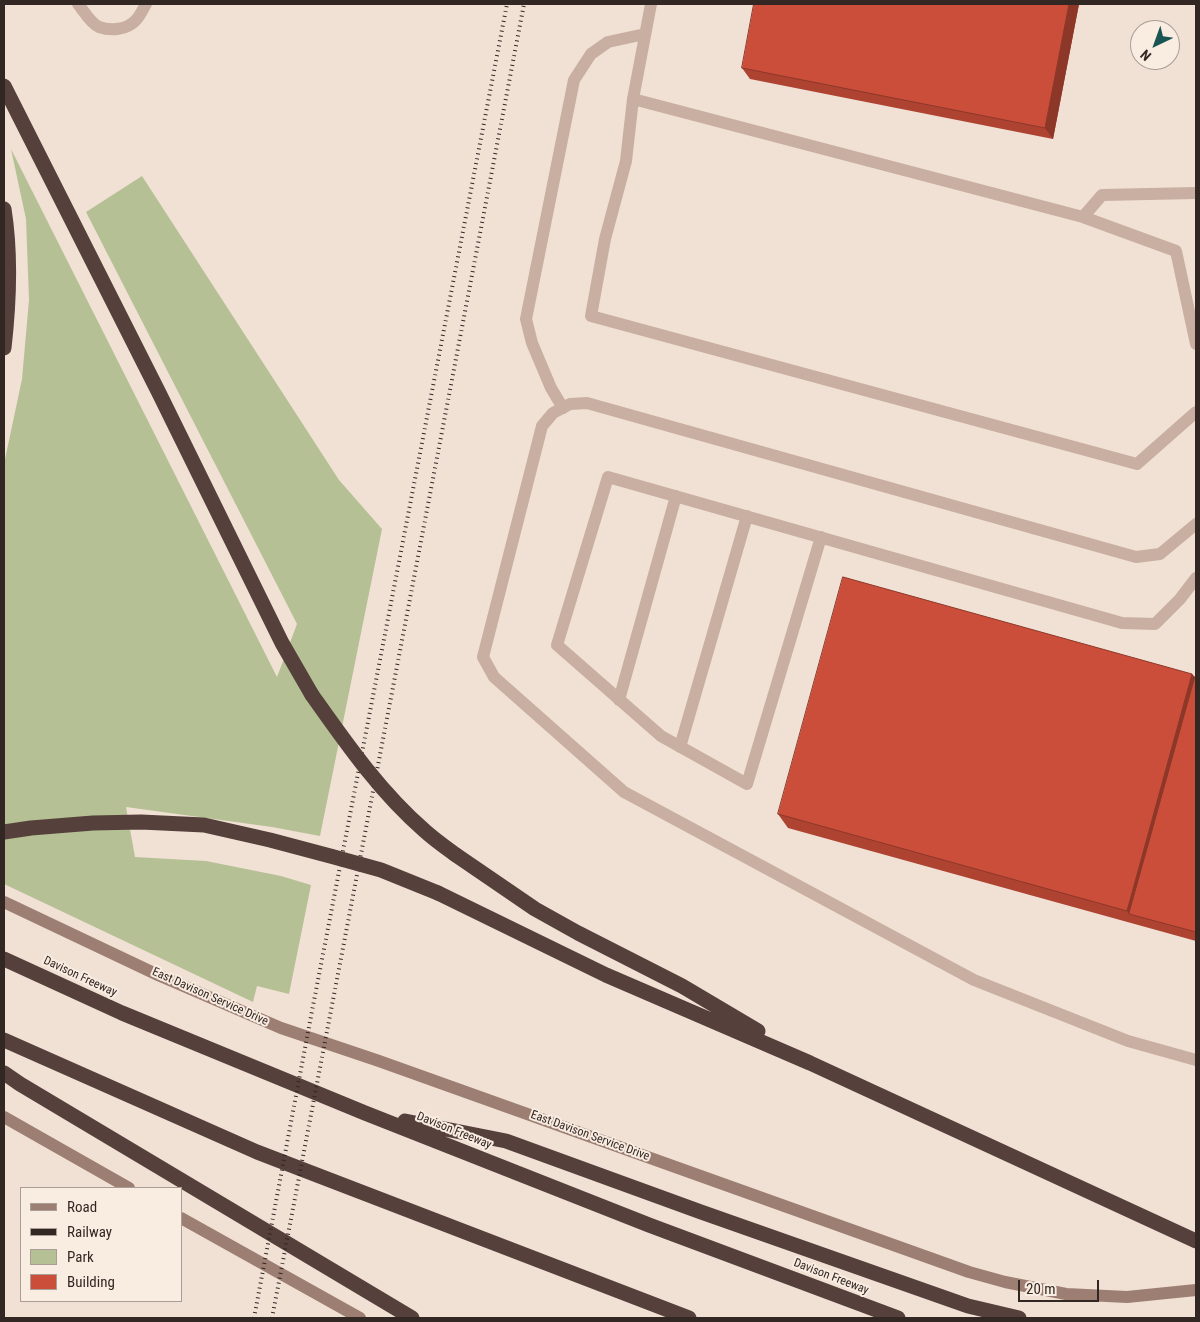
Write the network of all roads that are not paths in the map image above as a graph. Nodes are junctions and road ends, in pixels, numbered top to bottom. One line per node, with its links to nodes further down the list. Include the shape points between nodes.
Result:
1 (78, 4): 2 (street, via 98,27 118,30 136,20)
2 (146, 4)
3 (651, 4): 4 (street)
4 (645, 34): 6 (street); 13 (street, via 608,42 591,54 574,80 526,319 532,343)
5 (4, 86): 27 (highway, bridge, via 282,643 312,695 352,751 425,832 535,909 682,986)
6 (633, 98): 9 (street); 14 (street, via 626,161 605,239 591,316 1136,464)
7 (1196, 193): 9 (street, via 1102,195)
8 (4, 209): 12 (highway, via 8,253)
9 (1083, 217): 10 (street, via 1176,251)
10 (1194, 326): 11 (street)
11 (1196, 344)
12 (4, 348)
13 (563, 408): 17 (street, via 587,403 1136,557 1160,554); 26 (street, via 553,413 542,426 485,647 483,656 494,677 624,792 974,980 1128,1040)
14 (1196, 412)
15 (676, 496): 16 (street); 20 (street); 20 (street, via 608,477 557,645)
16 (747, 516): 18 (street); 21 (street)
17 (1196, 524)
18 (821, 538): 19 (street, via 1122,623 1155,624); 21 (street, via 747,784)
19 (1196, 578)
20 (619, 700): 21 (street, via 660,736)
21 (680, 747)
22 (4, 832): 27 (highway, bridge, via 94,823 204,826 334,856 381,870 438,893 606,975)
23 (4, 902): 34 (main road, East Davison Service Drive, via 158,975 281,1028 969,1272 1066,1294 1127,1297)
24 (4, 959): 29 (highway, Davison Freeway, via 122,1013)
25 (4, 1040): 37 (highway, via 257,1152)
26 (1196, 1060)
27 (810, 1063): 33 (highway)
28 (4, 1073): 36 (highway)
29 (365, 1113): 38 (highway, Davison Freeway, via 649,1225); 39 (highway, via 506,1141 927,1292)
30 (4, 1117): 31 (main road)
31 (127, 1187)
32 (182, 1219): 35 (main road)
33 (1196, 1241)
34 (1196, 1290)
35 (360, 1318)
36 (412, 1318)
37 (689, 1318)
38 (898, 1318)
39 (1020, 1318)

